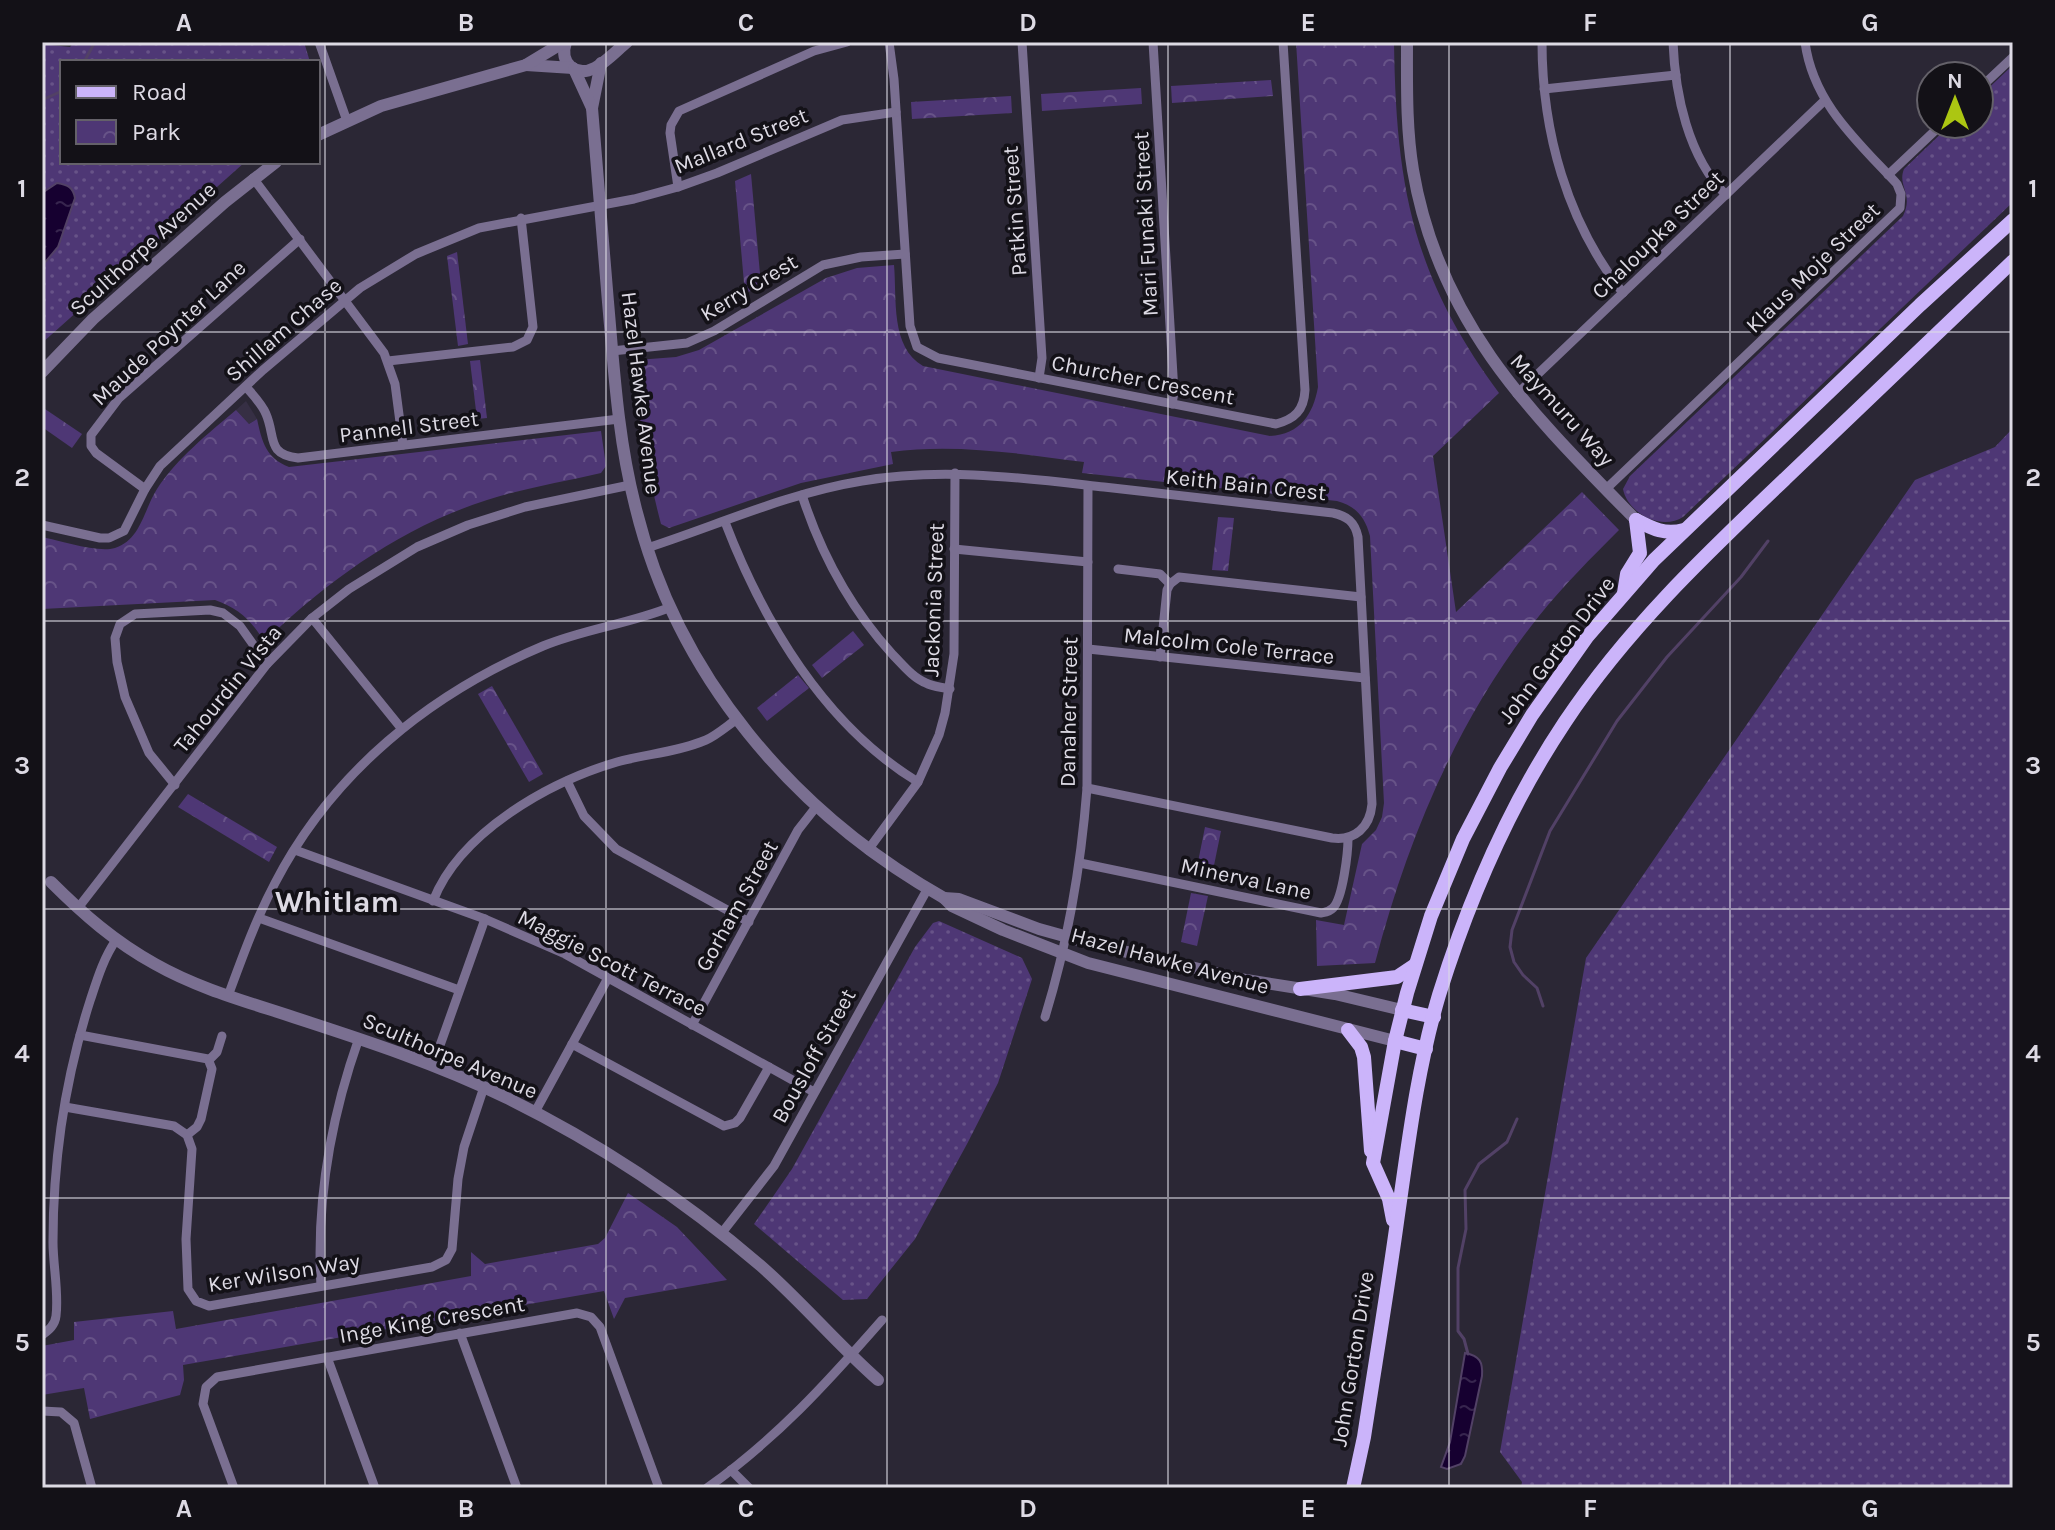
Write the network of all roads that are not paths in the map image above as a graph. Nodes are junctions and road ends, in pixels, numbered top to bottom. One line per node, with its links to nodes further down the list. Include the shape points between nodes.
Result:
1 (319, 42): 24 (street)
2 (565, 42): 16 (street); 17 (street, Hazel Hawke Avenue, via 565,59)
3 (603, 42): 15 (street, Hazel Hawke Avenue)
4 (627, 42): 15 (street)
5 (847, 42): 30 (street, via 814,51 679,111 670,133)
6 (889, 42): 23 (street, Churcher Crescent)
7 (1022, 42): 43 (street, Patkin Street, via 1042,358)
8 (1153, 42): 46 (street, Mari Funaki Street)
9 (1283, 42): 46 (street, Churcher Crescent, via 1302,406 1296,416 1276,424)
10 (1407, 42): 45 (street, Maymuru Way, via 1410,147 1428,232 1470,329)
11 (1542, 42): 20 (street)
12 (1673, 42): 19 (street)
13 (1805, 42): 21 (street, Klaus Moje Street)
14 (2013, 57): 18 (street)
15 (602, 62): 17 (street, via 586,72); 22 (street, Hazel Hawke Avenue)
16 (526, 65): 17 (street); 24 (street, via 421,93)
17 (573, 69): 22 (street, Hazel Hawke Avenue)
18 (1995, 74)
19 (1676, 75): 20 (street); 31 (street, via 1696,148 1711,179)
20 (1544, 89): 38 (street, via 1557,160 1572,203)
21 (1824, 101): 28 (street, Klaus Moje Street); 31 (street, Chaloupka Street)
22 (592, 108): 32 (street, Hazel Hawke Avenue)
23 (896, 112): 30 (street, Mallard Street, via 842,120); 36 (street, Churcher Crescent)
24 (347, 121): 25 (street)
25 (320, 134)
26 (1925, 140): 28 (street)
27 (273, 164): 29 (street, Sculthorpe Avenue)
28 (1888, 175): 53 (street, Klaus Moje Street, via 1901,194 1897,212)
29 (253, 178): 35 (street); 42 (street, Sculthorpe Avenue, via 93,319)
30 (678, 187): 32 (street, Mallard Street)
31 (1726, 195): 38 (street, Chaloupka Street)
32 (600, 205): 33 (street, Shillam Chase); 40 (street, Hazel Hawke Avenue)
33 (521, 218): 39 (street, Shillam Chase, via 479,228 416,254); 41 (street, via 533,327 527,340 513,347)
34 (2013, 220): 58 (main road, John Gorton Drive)
35 (300, 239): 39 (street); 52 (street, Maude Poynter Lane, via 119,398 91,435 96,453)
36 (905, 254): 40 (street, Kerry Crest, via 823,265 687,343); 43 (street, Churcher Crescent, via 911,336 922,351)
37 (2013, 261): 102 (main road, John Gorton Drive, via 1703,557 1610,660 1565,722 1498,841)
38 (1623, 293): 45 (street, Chaloupka Street)
39 (346, 299): 41 (street); 44 (street, Shillam Chase)
40 (612, 351): 47 (street, Hazel Hawke Avenue)
41 (388, 361): 48 (street)
42 (42, 372)
43 (1039, 378): 46 (street, Churcher Crescent)
44 (246, 387): 48 (street, Pannell Street, via 265,412 273,444 287,457); 52 (street, Shillam Chase, via 180,445)
45 (1517, 394): 53 (street, Maymuru Way)
46 (1172, 404)
47 (619, 419): 48 (street, Pannell Street); 50 (street, Hazel Hawke Avenue)
48 (403, 445)
49 (955, 473): 51 (street, Keith Bain Crest); 54 (street, Keith Bain Crest, via 860,481); 60 (street, Jackonia Street)
50 (630, 485): 59 (street, Hazel Hawke Avenue); 67 (street, Tahourdin Vista, via 513,510 444,534 382,566)
51 (1088, 486): 61 (street, Danaher Street); 65 (street, Keith Bain Crest, via 1341,515 1356,529)
52 (145, 489): 57 (street, Shillam Chase, via 117,535 100,538)
53 (1606, 489): 55 (street, Maymuru Way)
54 (802, 495): 56 (street, Keith Bain Crest); 72 (street, via 826,555 862,617 913,675)
55 (1636, 520): 58 (main road, via 1662,532); 64 (main road, via 1640,553 1627,574)
56 (725, 522): 59 (street, Keith Bain Crest); 76 (street, via 755,592 800,667 861,736)
57 (42, 525)
58 (1686, 529): 64 (main road, John Gorton Drive)
59 (647, 548): 66 (street, Hazel Hawke Avenue)
60 (954, 549): 61 (street); 72 (street, Jackonia Street)
61 (1088, 562): 68 (street, Danaher Street)
62 (1118, 569): 63 (street, via 1160,574)
63 (1170, 584): 65 (street, via 1186,577); 69 (street)
64 (1624, 593): 95 (main road, John Gorton Drive, via 1548,691 1500,768 1448,874)
65 (1361, 597): 71 (street, Keith Bain Crest)
66 (671, 607): 73 (street, Hazel Hawke Avenue); 74 (street, via 509,661)
67 (312, 618): 70 (street, Tahourdin Vista); 74 (street)
68 (1088, 649): 69 (street, Malcolm Cole Terrace); 78 (street, Danaher Street)
69 (1160, 657): 71 (street, Malcolm Cole Terrace)
70 (267, 664): 77 (street, Tahourdin Vista); 77 (street, via 240,626 223,613 135,614 120,624 115,638 125,697 149,753)
71 (1365, 678): 80 (street, Keith Bain Crest, via 1372,810 1362,829)
72 (950, 689): 76 (street, Jackonia Street, via 939,735)
73 (737, 719): 75 (street, via 696,744 617,762); 79 (street, Hazel Hawke Avenue)
74 (401, 728): 81 (street, via 342,785)
75 (567, 781): 87 (street, via 523,805 473,844 446,873); 91 (street, via 584,816 616,849)
76 (918, 782): 82 (street, Jackonia Street)
77 (175, 785): 88 (street, Tahourdin Vista)
78 (1087, 788): 80 (street); 83 (street, Danaher Street)
79 (816, 807): 82 (street, Hazel Hawke Avenue); 91 (street, Gorham Street)
80 (1348, 838): 83 (street, Minerva Lane, via 1337,903 1321,913)
81 (295, 850): 87 (street, Maggie Scott Terrace); 89 (street)
82 (868, 850): 85 (street, Hazel Hawke Avenue)
83 (1080, 863): 92 (street, Danaher Street)
84 (51, 882): 88 (street, Sculthorpe Avenue)
85 (928, 888): 86 (street, Hazel Hawke Avenue); 115 (street, Bousloff Street)
86 (944, 898): 92 (street, Hazel Hawke Avenue); 94 (street, Hazel Hawke Avenue)
87 (433, 901): 90 (street, Maggie Scott Terrace)
88 (78, 908): 93 (street, Sculthorpe Avenue)
89 (259, 918): 98 (street); 99 (street)
90 (485, 919): 96 (street, Maggie Scott Terrace); 98 (street)
91 (749, 922): 103 (street, Gorham Street)
92 (1067, 936): 94 (street, Danaher Street); 97 (street, Hazel Hawke Avenue)
93 (116, 940): 99 (street, Sculthorpe Avenue, via 177,976); 105 (street)
94 (1062, 955): 101 (street, Danaher Street); 104 (street, Hazel Hawke Avenue)
95 (1415, 965): 97 (main road, via 1397,977); 100 (main road, John Gorton Drive)
96 (608, 978): 103 (street, Maggie Scott Terrace); 109 (street)
97 (1300, 989): 100 (street, Hazel Hawke Avenue)
98 (459, 990): 112 (street)
99 (228, 996): 107 (street, Sculthorpe Avenue)
100 (1402, 1010): 102 (main road); 108 (main road, John Gorton Drive)
101 (1045, 1017)
102 (1434, 1017): 110 (main road, John Gorton Drive)
103 (692, 1025): 113 (street, Maggie Scott Terrace)
104 (1348, 1030): 108 (street, Hazel Hawke Avenue); 119 (main road, via 1364,1057)
105 (80, 1035): 111 (street); 116 (street)
106 (222, 1036): 111 (street)
107 (359, 1038): 112 (street, Sculthorpe Avenue); 122 (street, via 326,1160)
108 (1395, 1041): 110 (main road); 119 (main road, John Gorton Drive)
109 (572, 1044): 113 (street, via 724,1126 740,1118); 117 (street)
110 (1426, 1049): 121 (main road, John Gorton Drive)
111 (209, 1060): 118 (street, via 212,1070 200,1121)
112 (433, 1065): 114 (street, Sculthorpe Avenue)
113 (769, 1067): 115 (street, Maggie Scott Terrace)
114 (484, 1087): 117 (street, Sculthorpe Avenue); 122 (street, Ker Wilson Way, via 464,1147 447,1258 432,1267)
115 (814, 1092): 120 (street, Bousloff Street, via 774,1166)
116 (65, 1107): 118 (street, via 174,1126); 125 (street, via 55,1201 56,1317)
117 (535, 1112): 120 (street, Sculthorpe Avenue, via 632,1169)
118 (187, 1135): 122 (street, Ker Wilson Way, via 192,1149 186,1239 192,1298 209,1306)
119 (1373, 1163): 121 (main road, John Gorton Drive, via 1389,1199)
120 (721, 1234): 126 (street, Sculthorpe Avenue)
121 (1395, 1237): 138 (main road, John Gorton Drive)
122 (321, 1286)
123 (882, 1320): 126 (street)
124 (460, 1333): 127 (street, Inge King Crescent); 134 (street); 135 (street, Inge King Crescent, via 573,1313 593,1319)
125 (42, 1335)
126 (851, 1356): 128 (street, Sculthorpe Avenue); 130 (street, via 806,1405)
127 (327, 1357): 132 (street, Inge King Crescent, via 222,1375 208,1385 204,1406); 133 (street)
128 (878, 1380)
129 (42, 1411): 131 (street, via 59,1411 73,1421)
130 (731, 1470): 136 (street); 137 (street)
131 (92, 1488)
132 (234, 1488)
133 (375, 1488)
134 (517, 1488)
135 (659, 1488)
136 (707, 1488)
137 (749, 1488)
138 (1353, 1488)

